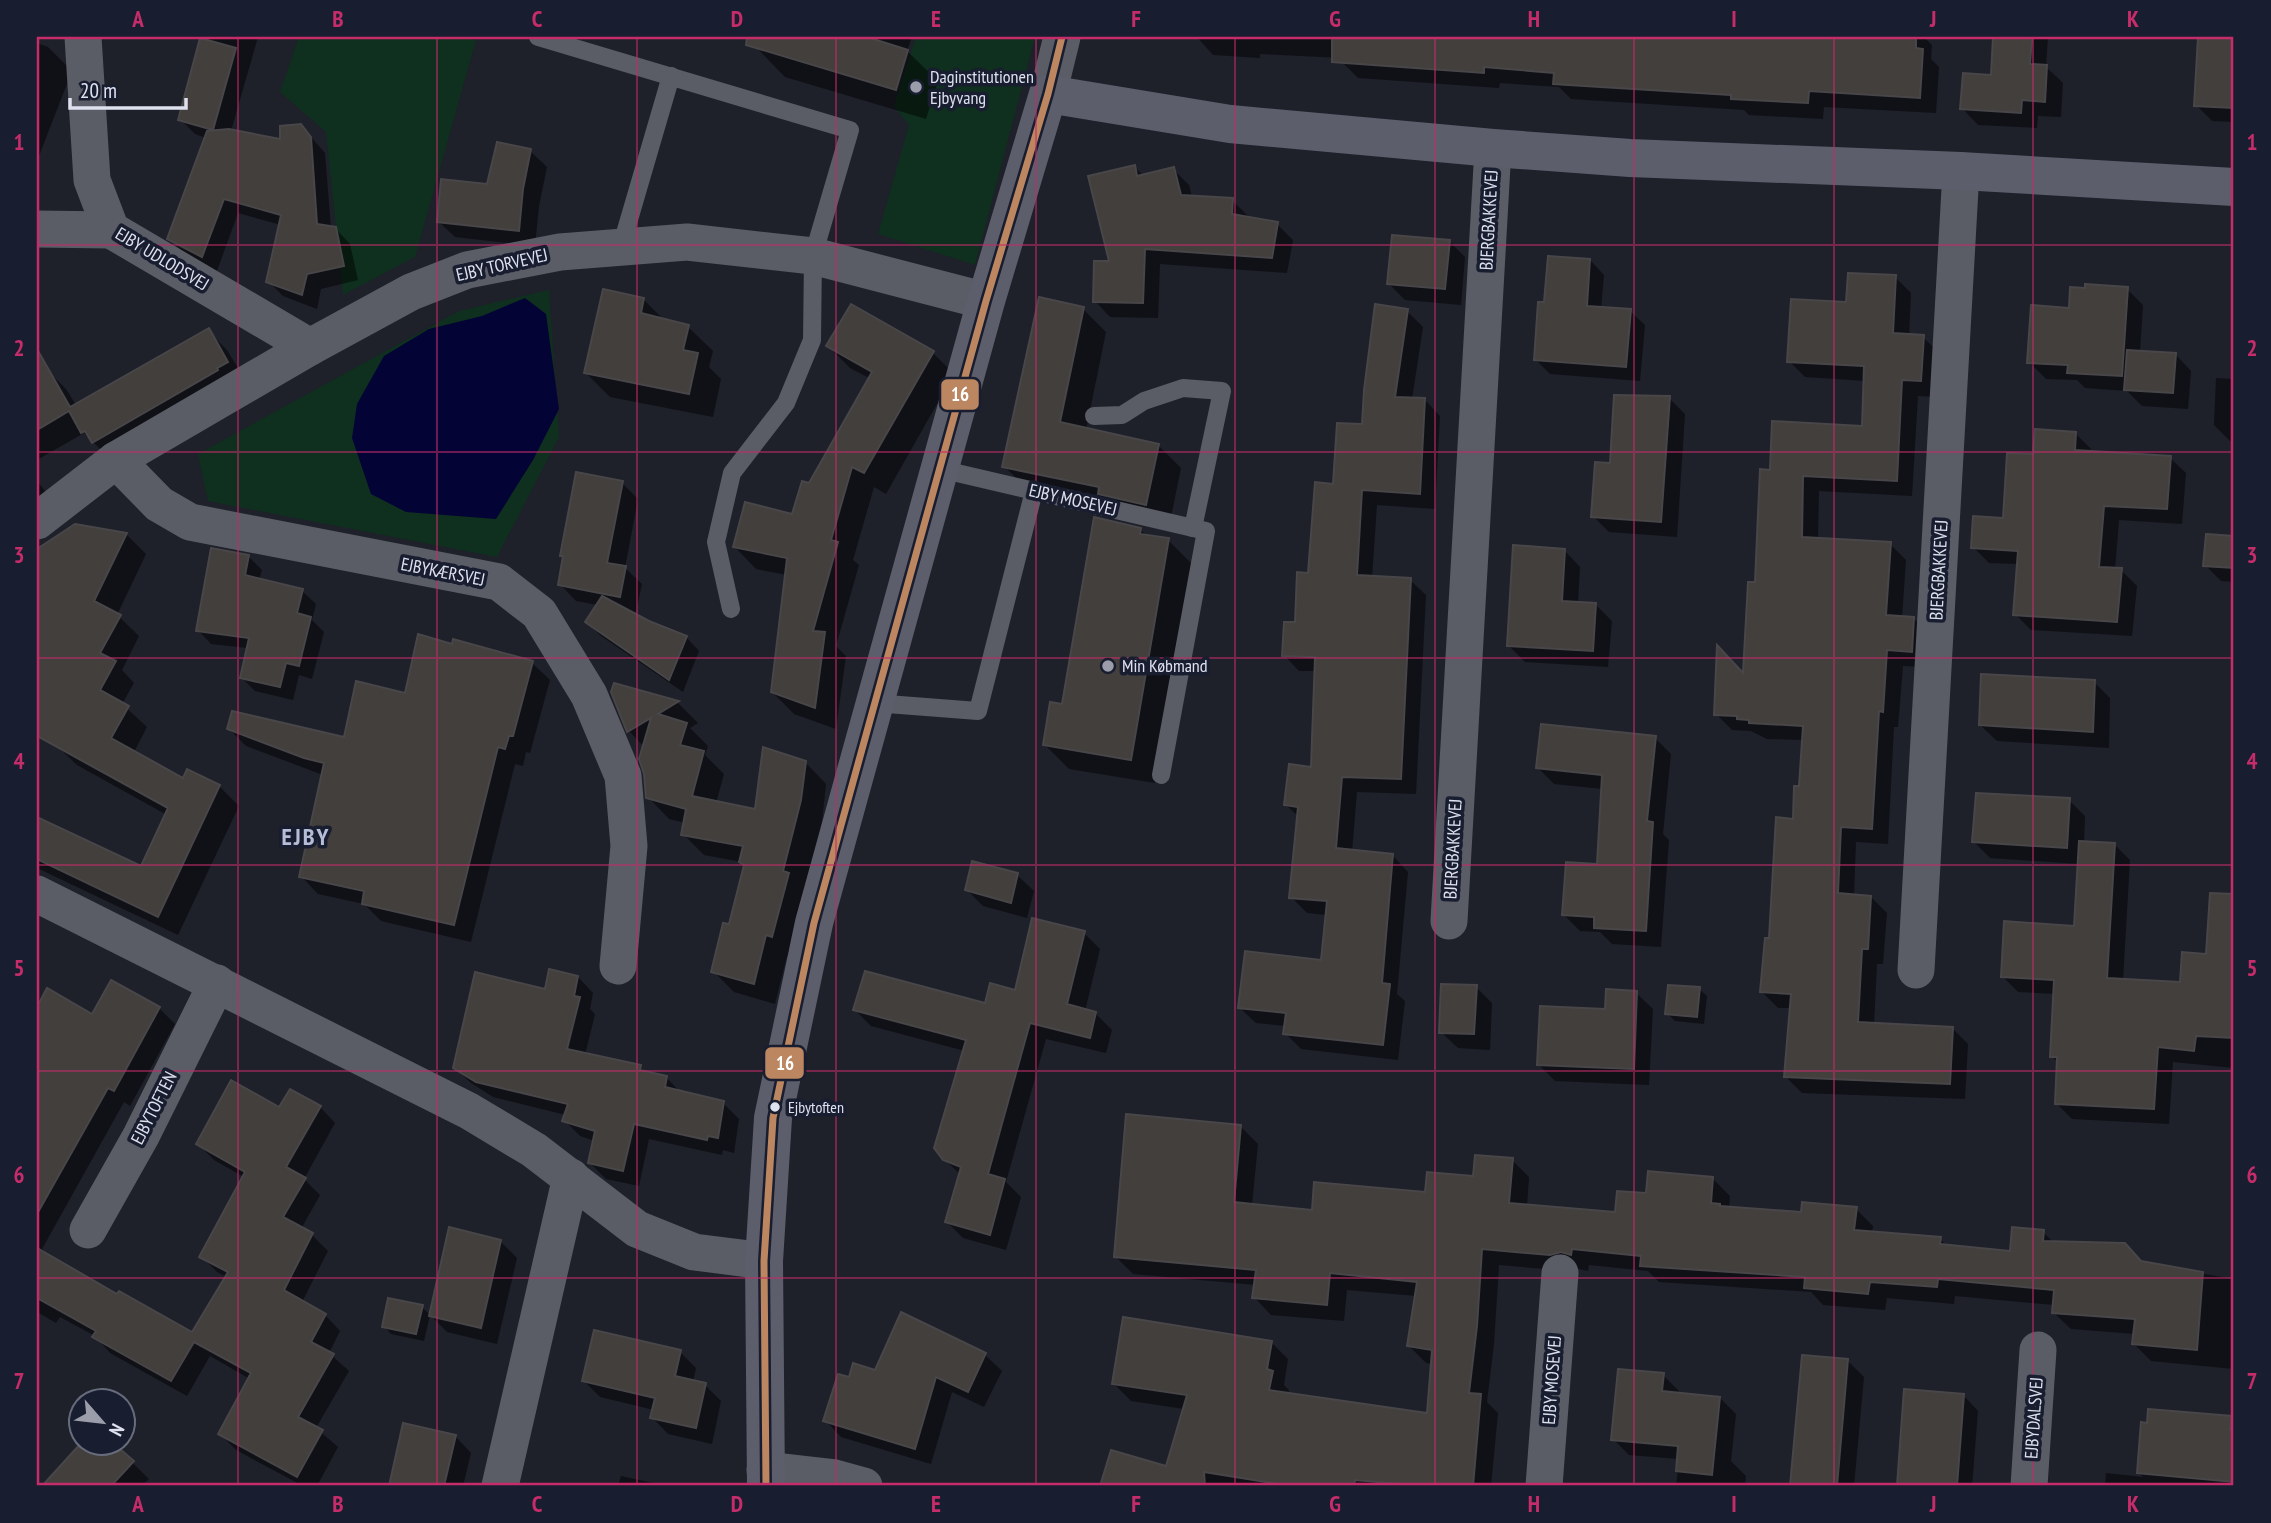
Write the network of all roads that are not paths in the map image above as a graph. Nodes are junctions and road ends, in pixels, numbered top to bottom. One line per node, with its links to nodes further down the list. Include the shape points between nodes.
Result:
1 (83, 37): 10 (street, EJBY UDLODSVEJ, via 92,180)
2 (538, 37): 4 (lane)
3 (1062, 37): 5 (street)
4 (671, 76): 11 (lane); 12 (lane, via 850,130)
5 (1048, 94): 6 (street, BJERGBAKKEVEJ, via 1230,124); 13 (street)
6 (1493, 148): 7 (street, BJERGBAKKEVEJ); 25 (street, BJERGBAKKEVEJ)
7 (1961, 171): 8 (street, BJERGBAKKEVEJ); 27 (street, BJERGBAKKEVEJ)
8 (2234, 187)
9 (37, 229): 10 (street)
10 (111, 230): 14 (street, EJBY UDLODSVEJ)
11 (621, 247): 12 (street, EJBY TORVEVEJ, via 687,242); 14 (street, EJBY TORVEVEJ, via 560,252 467,270 411,292)
12 (813, 256): 13 (street, EJBY TORVEVEJ); 21 (lane, via 812,340 786,403 732,473 716,542)
13 (986, 301): 17 (street)
14 (310, 347): 16 (street, EJBY TORVEVEJ)
15 (1094, 416): 20 (lane, via 1122,415 1144,401 1183,388 1222,391)
16 (116, 460): 19 (street, EJBY TORVEVEJ); 26 (street, EJBYKÆRSVEJ, via 159,504 190,522 499,582 539,613 589,695 622,776 629,846)
17 (940, 469): 18 (lane, EJBY MOSEVEJ); 22 (street)
18 (1034, 491): 20 (lane, EJBY MOSEVEJ); 22 (lane, via 978,711)
19 (37, 521)
20 (1199, 529): 23 (lane)
21 (731, 609)
22 (874, 703): 31 (street, via 814,923 773,1118)
23 (1161, 775)
24 (37, 894): 28 (street)
25 (1449, 921)
26 (618, 966)
27 (1916, 970)
28 (217, 984): 29 (street, via 469,1111); 30 (street, EJBYTOFTEN)
29 (571, 1177): 31 (street, via 637,1229 694,1252); 35 (street)
30 (88, 1230)
31 (764, 1261): 34 (street)
32 (1560, 1273): 37 (street, EJBY MOSEVEJ)
33 (2038, 1350): 38 (street, EJBYDALSVEJ)
34 (766, 1478): 36 (street, via 835,1478)
35 (500, 1486)
36 (864, 1486)
37 (1544, 1486)
38 (2029, 1486)

